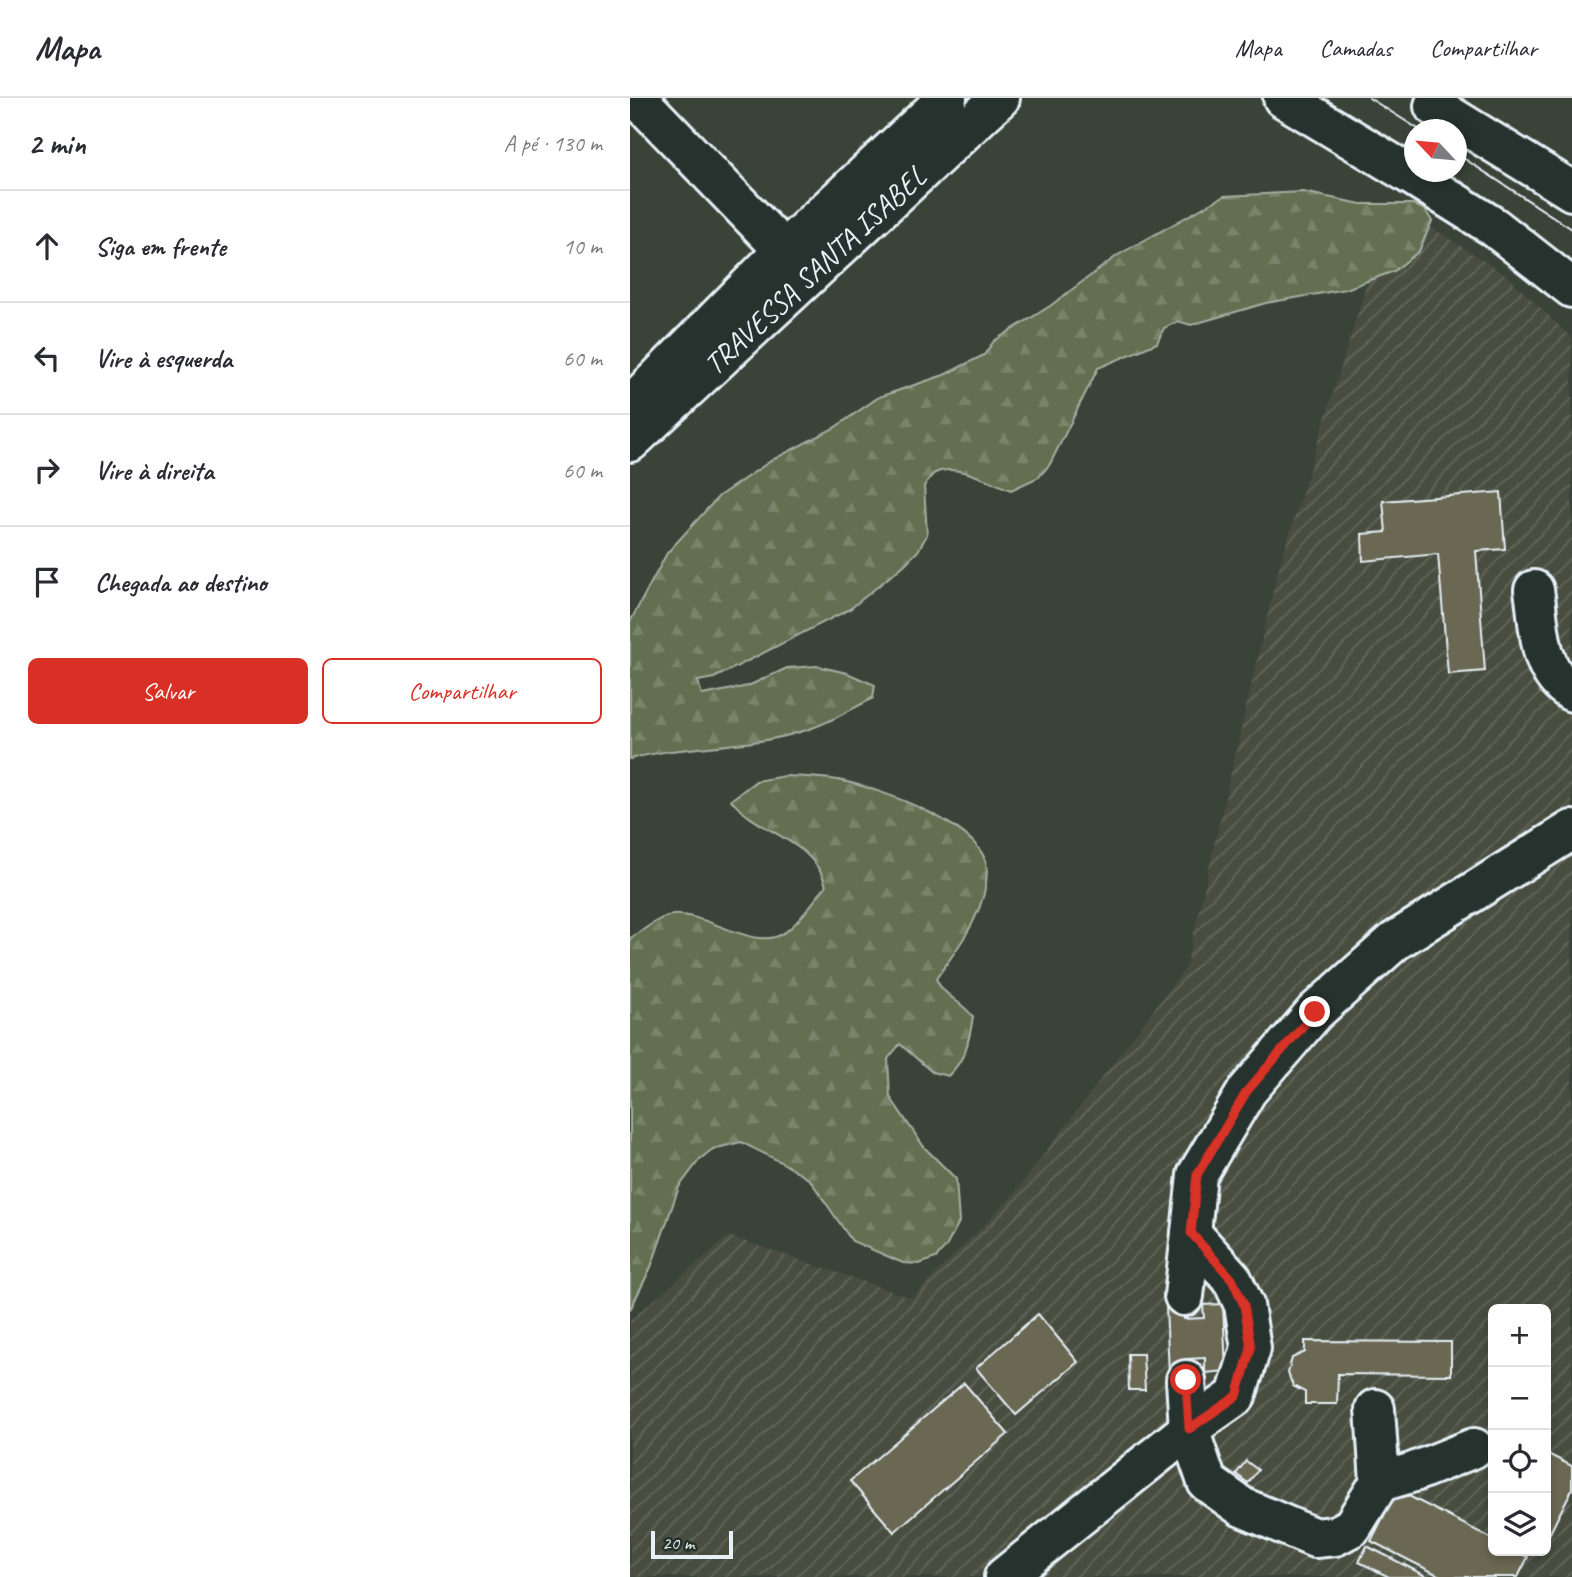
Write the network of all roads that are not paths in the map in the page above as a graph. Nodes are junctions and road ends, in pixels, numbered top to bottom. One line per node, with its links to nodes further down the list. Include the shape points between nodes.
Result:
1 (637, 98): 9 (street)
2 (947, 98): 9 (street, TRAVESSA SANTA ISABEL)
3 (1000, 98): 9 (street, TRAVESSA SANTA ISABEL)
4 (1283, 98): 6 (street)
5 (1433, 111): 8 (street)
6 (1404, 166)
7 (1429, 182): 10 (street)
8 (1572, 191)
9 (797, 263): 11 (street, TRAVESSA SANTA ISABEL); 12 (street, TRAVESSA SANTA ISABEL)
10 (1572, 288)
11 (630, 406)
12 (630, 442)
13 (1534, 590): 14 (street, via 1551,676)
14 (1572, 692)
15 (1572, 830): 16 (street, via 1395,941 1315,1012 1247,1091 1197,1175)
16 (1191, 1233): 17 (street); 20 (street, via 1232,1279 1244,1305 1251,1348 1237,1396)
17 (1184, 1296)
18 (1186, 1380): 20 (street)
19 (1375, 1409): 22 (street)
20 (1189, 1429): 22 (street, via 1207,1482 1242,1507 1315,1538 1335,1536 1352,1527); 23 (street)
21 (1474, 1448): 22 (street)
22 (1380, 1482)
23 (1004, 1577)

